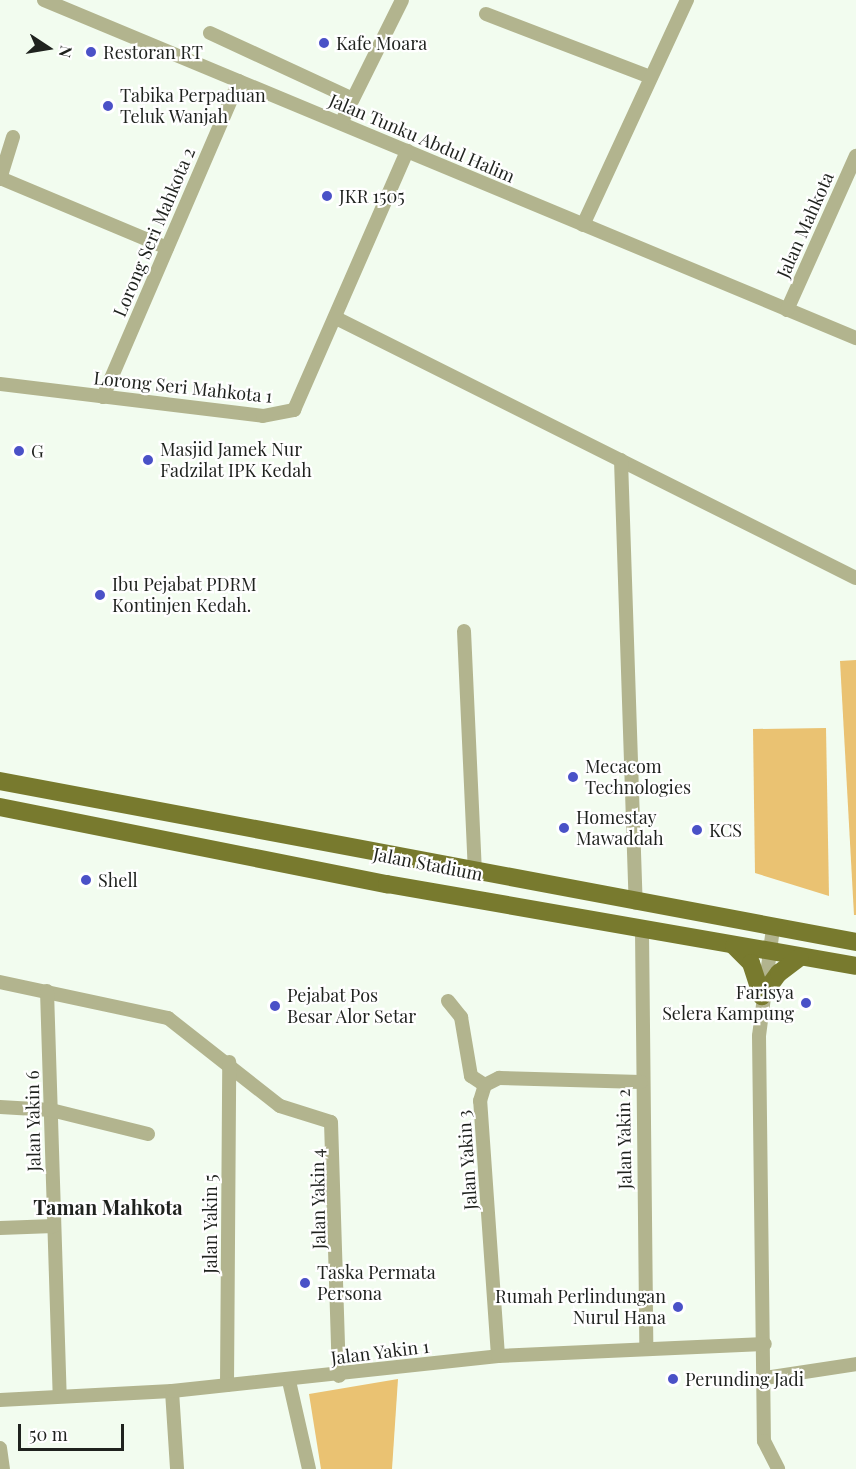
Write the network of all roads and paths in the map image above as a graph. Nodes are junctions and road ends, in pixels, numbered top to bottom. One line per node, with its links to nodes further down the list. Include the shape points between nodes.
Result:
1 (402, 0): 8 (street)
2 (687, 0): 6 (street)
3 (50, 1): 7 (street, Jalan Tunku Abdul Halim)
4 (486, 14): 6 (street)
5 (210, 33): 8 (street)
6 (650, 77): 14 (street)
7 (239, 81): 9 (street, Jalan Tunku Abdul Halim); 15 (street, Lorong Seri Mahkota 2)
8 (353, 99): 9 (street)
9 (341, 123): 11 (street, Jalan Tunku Abdul Halim)
10 (13, 137): 13 (street)
11 (407, 151): 14 (street, Jalan Tunku Abdul Halim); 17 (street, Lorong Seri Mahkota 1)
12 (856, 156): 16 (street, Jalan Mahkota)
13 (0, 179): 15 (street)
14 (583, 225): 16 (street, Jalan Tunku Abdul Halim)
15 (167, 248): 20 (street, Lorong Seri Mahkota 2)
16 (787, 310): 18 (street, Jalan Tunku Abdul Halim)
17 (336, 318): 20 (street, Lorong Seri Mahkota 1, via 303,396 284,415); 21 (street)
18 (856, 339)
19 (0, 384): 20 (street, Lorong Seri Mahkota 1)
20 (102, 397)
21 (621, 460): 22 (street); 27 (street)
22 (856, 578)
23 (464, 631): 26 (street)
24 (0, 781): 26 (main road, Jalan Stadium)
25 (0, 807): 29 (main road, Jalan Stadium)
26 (475, 873): 27 (main road, Jalan Stadium)
27 (636, 903): 28 (main road, Jalan Stadium)
28 (772, 927): 30 (main road, Jalan Stadium); 32 (street)
29 (642, 931): 31 (main road, Jalan Stadium); 40 (street, Jalan Yakin 2)
30 (856, 942)
31 (734, 946): 32 (main road, Jalan Stadium); 37 (main road, via 751,963)
32 (769, 952): 33 (main road, Jalan Stadium); 37 (street)
33 (800, 957): 34 (main road, Jalan Stadium); 37 (main road, via 779,972)
34 (856, 966)
35 (0, 982): 36 (street)
36 (47, 991): 39 (street, via 156,1013); 43 (street, Jalan Yakin 6)
37 (762, 996): 47 (street)
38 (448, 1001): 41 (street, via 461,1017 471,1076)
39 (229, 1062): 51 (street, Jalan Yakin 4, via 280,1106 324,1118 335,1130); 54 (street, Jalan Yakin 5)
40 (641, 1082): 41 (street, Jalan Yakin 3, via 499,1078); 48 (street, Jalan Yakin 2)
41 (484, 1085): 49 (street, Jalan Yakin 3, via 480,1101)
42 (0, 1107): 43 (street)
43 (51, 1110): 44 (street); 45 (street, Jalan Yakin 6)
44 (148, 1134)
45 (54, 1226): 46 (street); 56 (street, Jalan Yakin 6)
46 (0, 1228)
47 (765, 1344): 48 (street, Jalan Yakin 1); 52 (street)
48 (646, 1347): 49 (street, Jalan Yakin 1)
49 (498, 1356): 51 (street, Jalan Yakin 1)
50 (856, 1364): 52 (street)
51 (339, 1376): 53 (street, Jalan Yakin 1)
52 (765, 1378): 62 (street, via 765,1441)
53 (289, 1380): 54 (street, Jalan Yakin 1); 61 (street)
54 (227, 1385): 55 (street, Jalan Yakin 1)
55 (172, 1391): 56 (street, Jalan Yakin 1); 60 (street)
56 (60, 1395): 57 (street, Jalan Yakin 1)
57 (0, 1400)
58 (0, 1448): 59 (street)
59 (3, 1469)
60 (177, 1469)
61 (309, 1469)
62 (778, 1469)

